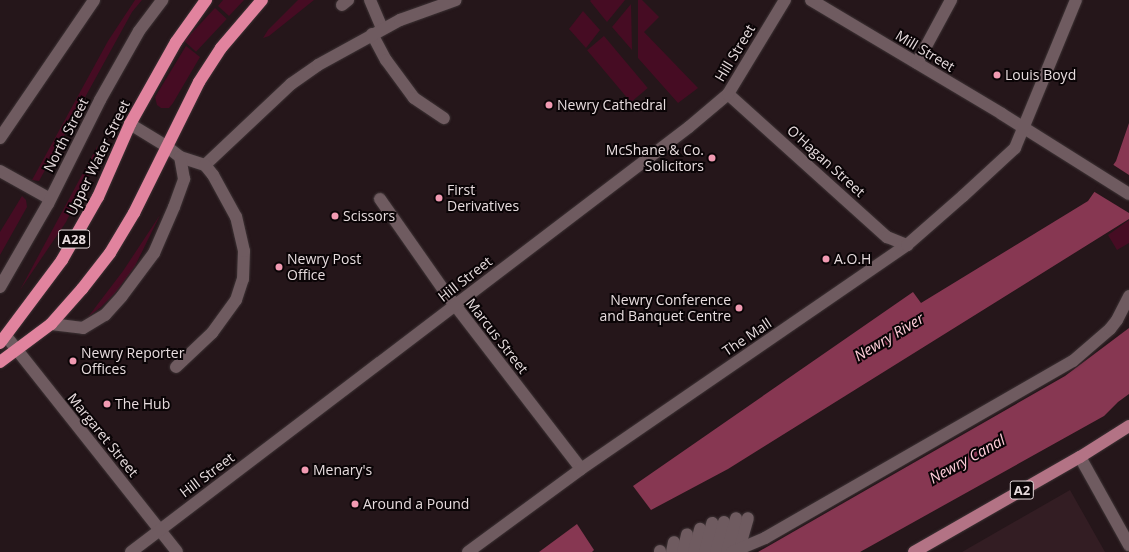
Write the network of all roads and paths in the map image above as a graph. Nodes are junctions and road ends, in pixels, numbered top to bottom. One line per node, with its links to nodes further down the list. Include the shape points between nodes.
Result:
1 (94, 0): 17 (street)
2 (162, 0): 23 (street, North Street, via 135,38 100,100)
3 (206, 0): 15 (highway, Upper Water Street / A28, via 176,42)
4 (262, 0): 18 (highway, A28, via 220,48)
5 (370, 0): 11 (street)
6 (456, 0): 11 (street)
7 (785, 0): 13 (street, Hill Street)
8 (811, 0): 12 (street, Mill Street)
9 (951, 0): 12 (street)
10 (1076, 0): 16 (street, The Mall)
11 (377, 31): 14 (street, via 386,60 414,98); 20 (street, via 318,65 291,84)
12 (917, 63): 16 (street, Mill Street)
13 (728, 94): 25 (street, O'Hagan Street, via 887,237); 28 (street, Hill Street, via 690,127)
14 (444, 118)
15 (130, 124): 18 (street); 30 (highway, Upper Water Street / A28, via 98,196 62,260)
16 (1024, 128): 22 (street, Mill Street); 25 (street, The Mall, via 1015,148)
17 (0, 138)
18 (166, 146): 19 (street); 29 (highway, A28, via 134,213 110,253 82,290)
19 (180, 157): 20 (street); 29 (street, via 184,179 174,207 154,253 122,296 105,315 83,328)
20 (205, 165): 33 (street, via 236,217 244,251 243,279 236,300 212,333)
21 (0, 171): 23 (street)
22 (1129, 194)
23 (50, 199): 26 (street, North Street)
24 (380, 199): 28 (street, Marcus Street)
25 (907, 244): 36 (street, The Mall)
26 (0, 287)
27 (1128, 297): 42 (street, via 1110,329 1073,361 765,538)
28 (455, 306): 36 (street, Marcus Street); 39 (street, Hill Street)
29 (51, 324): 31 (highway, A28)
30 (3, 340): 31 (street, Margaret Street)
31 (17, 351): 32 (highway, A28); 39 (street, Margaret Street)
32 (0, 362)
33 (176, 367)
34 (1129, 426): 35 (main road, A2)
35 (1080, 457): 41 (street); 50 (main road, A2)
36 (581, 469): 45 (street, The Mall)
37 (742, 518): 42 (street)
38 (700, 529): 47 (street)
39 (160, 530): 43 (street, Hill Street); 44 (street, Margaret Street)
40 (687, 534): 46 (street)
41 (1129, 545)
42 (733, 551)
43 (131, 552)
44 (177, 552)
45 (468, 552)
46 (682, 552)
47 (694, 552)
48 (705, 552): 49 (street, via 718,523)
49 (716, 552)
50 (914, 552)

